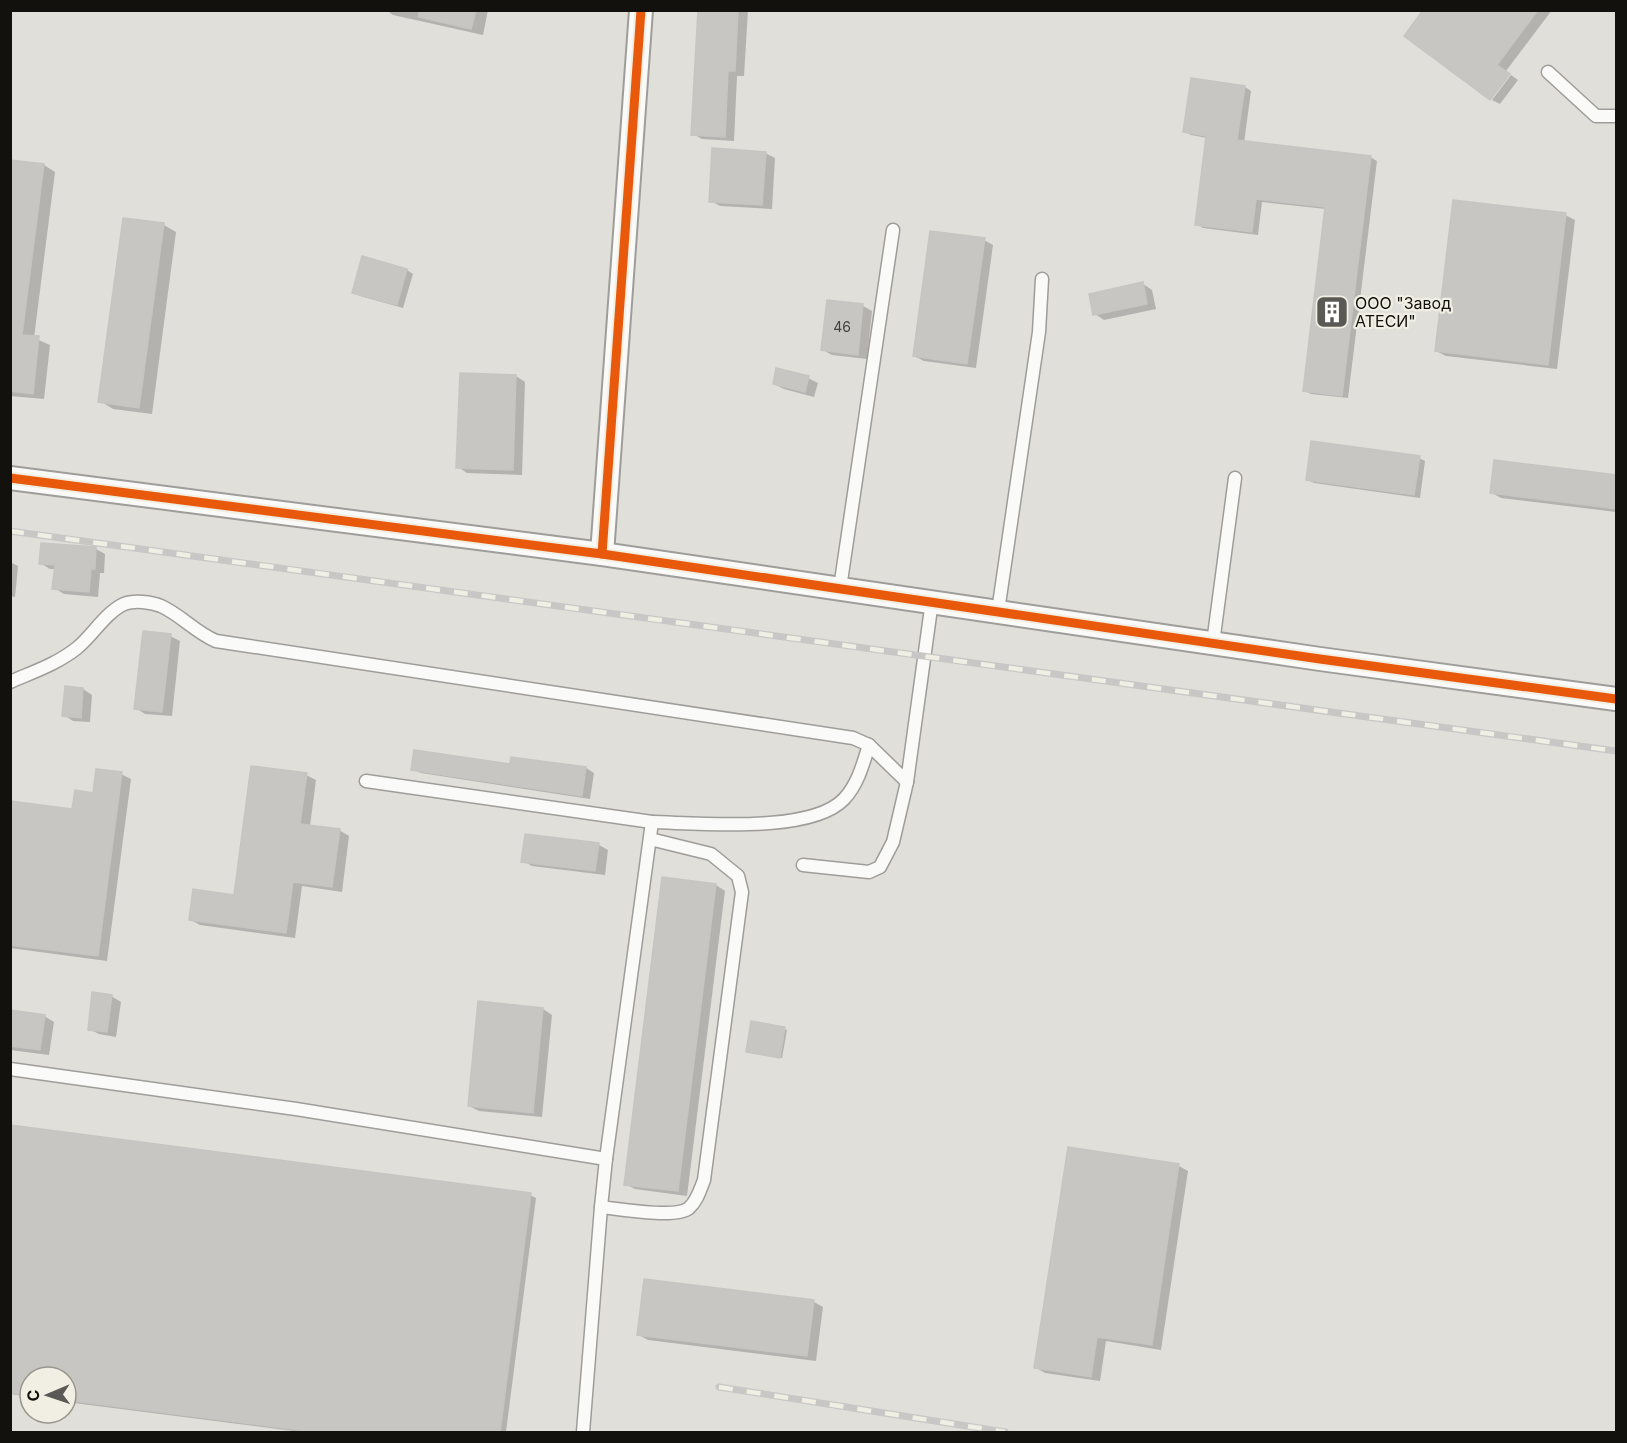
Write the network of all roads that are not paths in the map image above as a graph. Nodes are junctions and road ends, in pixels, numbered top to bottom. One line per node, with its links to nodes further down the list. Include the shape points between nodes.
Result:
1 (641, 10): 8 (street)
2 (1548, 72): 3 (lane, via 1596,116)
3 (1617, 116)
4 (893, 230): 9 (lane)
5 (1042, 279): 11 (lane, via 1039,332)
6 (10, 478): 8 (street)
7 (1235, 478): 12 (lane)
8 (602, 554): 9 (street)
9 (840, 588): 10 (street)
10 (932, 601): 11 (street); 17 (lane)
11 (998, 611): 12 (street)
12 (1213, 643): 14 (street)
13 (10, 682): 15 (lane, via 77,648 126,603 142,602 160,606 216,641 853,738)
14 (1617, 699)
15 (869, 745): 17 (lane); 18 (lane, via 859,777 843,800 816,816 770,824)
16 (366, 781): 18 (lane)
17 (907, 782): 20 (lane, via 893,842 880,867 869,872)
18 (652, 822): 19 (lane)
19 (650, 839): 22 (lane); 23 (lane, via 711,854 738,876 742,892 704,1180 688,1210 674,1214)
20 (804, 865)
21 (10, 1069): 22 (lane, via 296,1109)
22 (606, 1159): 23 (lane)
23 (601, 1207): 24 (lane)
24 (583, 1432)

